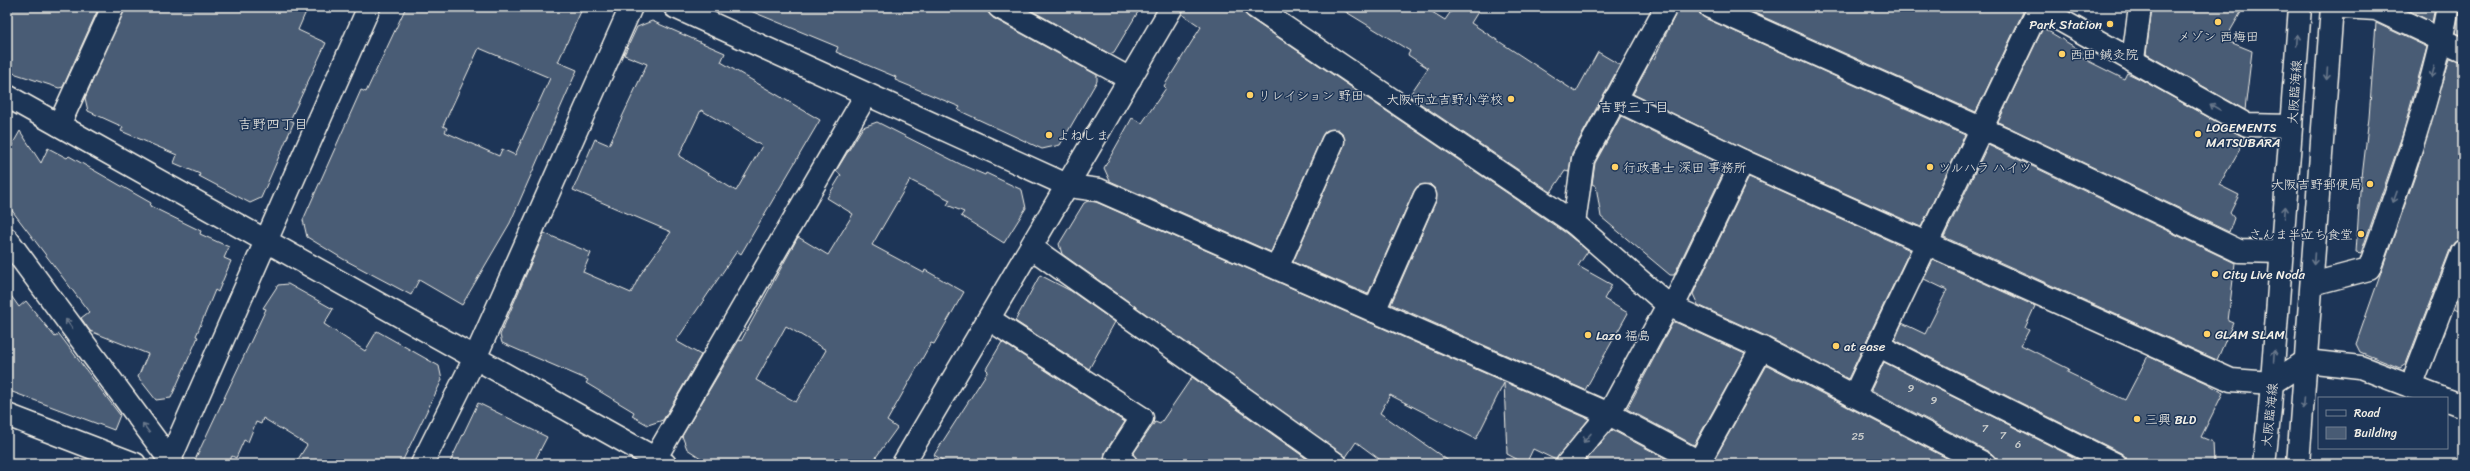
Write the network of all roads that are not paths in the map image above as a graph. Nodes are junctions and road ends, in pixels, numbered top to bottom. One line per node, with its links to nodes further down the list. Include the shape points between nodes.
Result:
1 (113, 7): 23 (street)
2 (368, 7): 32 (street)
3 (631, 7): 44 (street)
4 (675, 7): 20 (street)
5 (999, 7): 19 (street)
6 (1172, 7): 19 (street)
7 (1255, 7): 30 (street)
8 (1666, 7): 22 (street)
9 (1710, 7): 25 (street)
10 (2038, 7): 18 (street); 25 (street)
11 (2140, 7): 18 (street)
12 (2300, 7): 24 (street, 大阪臨海線, one-way to 12)
13 (2332, 7): 38 (street, one-way to 38)
14 (2342, 7): 16 (street, via 2376,9)
15 (2448, 7): 16 (street)
16 (2441, 41): 17 (street); 38 (street, one-way to 38, via 2412,150 2369,269)
17 (2463, 50)
18 (2133, 60): 24 (street, one-way to 18, via 2247,125)
19 (1130, 80): 28 (street)
20 (866, 95): 28 (street); 54 (street)
21 (7, 96): 23 (street)
22 (1615, 99): 27 (street); 30 (street, via 1583,159)
23 (59, 125): 32 (street)
24 (2291, 126): 36 (street, 大阪臨海線, one-way to 24)
25 (1981, 129): 33 (street); 36 (street, via 2239,251)
26 (1333, 141): 37 (street)
27 (1743, 161): 33 (street); 39 (street, via 1678,296)
28 (1069, 186): 34 (street); 37 (street, via 1099,190)
29 (1425, 196): 40 (street)
30 (1574, 223): 39 (street)
31 (7, 239): 55 (street, one-way to 31)
32 (266, 241): 44 (street); 55 (street)
33 (1926, 242): 42 (street); 46 (street, via 2231,380)
34 (1032, 248): 41 (street); 62 (street)
35 (2463, 251): 47 (street)
36 (2282, 252): 46 (street, 大阪臨海線, one-way to 36)
37 (1277, 268): 40 (street)
38 (2312, 284): 45 (street)
39 (1668, 305): 43 (street); 52 (street)
40 (1374, 311): 52 (street)
41 (989, 319): 60 (street); 61 (street, via 1142,418 1116,458)
42 (1879, 346): 48 (street); 65 (street)
43 (1762, 348): 48 (street); 56 (street)
44 (475, 358): 54 (street); 59 (street)
45 (2306, 361): 46 (street); 47 (street, via 2360,367); 67 (street, one-way to 67)
46 (2272, 383): 66 (street, 大阪臨海線)
47 (2411, 387): 49 (street)
48 (1854, 396): 64 (street)
49 (2438, 397)
50 (2448, 400): 51 (street)
51 (2463, 406)
52 (1609, 414): 56 (street); 63 (street, one-way to 63)
53 (7, 415): 57 (street)
54 (657, 462)
55 (170, 463): 58 (street)
56 (1700, 463)
57 (135, 464)
58 (145, 464)
59 (422, 464)
60 (903, 464)
61 (1126, 464)
62 (1336, 464)
63 (1567, 464)
64 (1985, 464)
65 (2115, 464)
66 (2264, 464)
67 (2298, 464)

